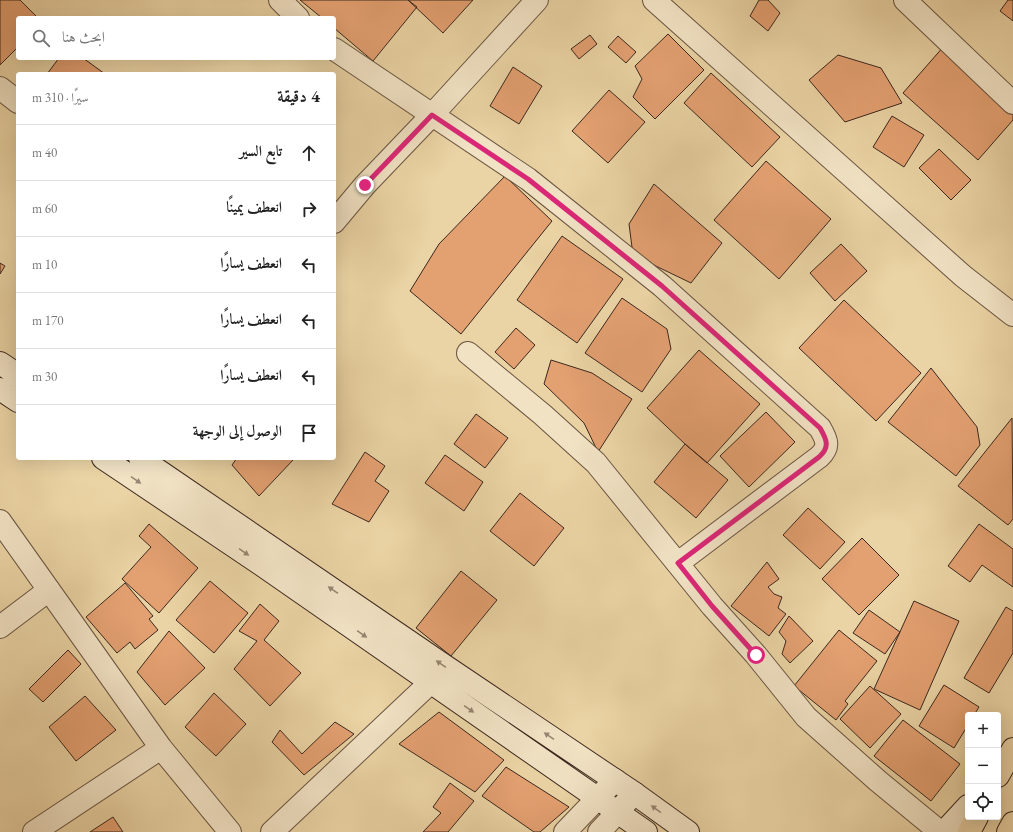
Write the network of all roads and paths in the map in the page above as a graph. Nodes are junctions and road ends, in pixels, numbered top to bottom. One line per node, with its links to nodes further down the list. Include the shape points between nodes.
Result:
1 (280, 0): 5 (street)
2 (537, 0): 10 (street)
3 (654, 0): 12 (street, via 963,276)
4 (906, 0): 9 (street)
5 (296, 16)
6 (336, 50): 10 (street)
7 (0, 88): 8 (street)
8 (16, 100)
9 (1013, 103)
10 (432, 115): 11 (street, via 365,185); 21 (street, via 528,179 662,286 820,428 827,443 826,451)
11 (336, 220)
12 (1013, 315)
13 (468, 353): 21 (street, via 596,463)
14 (0, 363): 15 (street)
15 (16, 374)
16 (0, 389): 17 (street)
17 (16, 400)
18 (106, 460): 24 (street, one-way to 24)
19 (143, 460): 28 (street, one-way to 19)
20 (0, 521): 22 (street)
21 (678, 563): 42 (street, via 806,717)
22 (49, 590): 23 (street); 25 (street)
23 (0, 627)
24 (431, 682): 30 (street, one-way to 30); 37 (street)
25 (161, 748): 35 (street); 36 (street)
26 (1013, 749): 27 (highway)
27 (1001, 770)
28 (615, 780): 29 (street); 30 (street)
29 (634, 793): 32 (street); 41 (street, one-way to 29)
30 (597, 799): 32 (street); 38 (street)
31 (965, 809): 43 (street)
32 (617, 813): 39 (street); 40 (street)
33 (975, 820): 44 (highway)
34 (1013, 823): 45 (highway)
35 (34, 832)
36 (230, 832)
37 (272, 832)
38 (565, 832)
39 (599, 832)
40 (646, 832)
41 (688, 832)
42 (940, 832)
43 (944, 832)
44 (969, 832)
45 (1008, 832)

